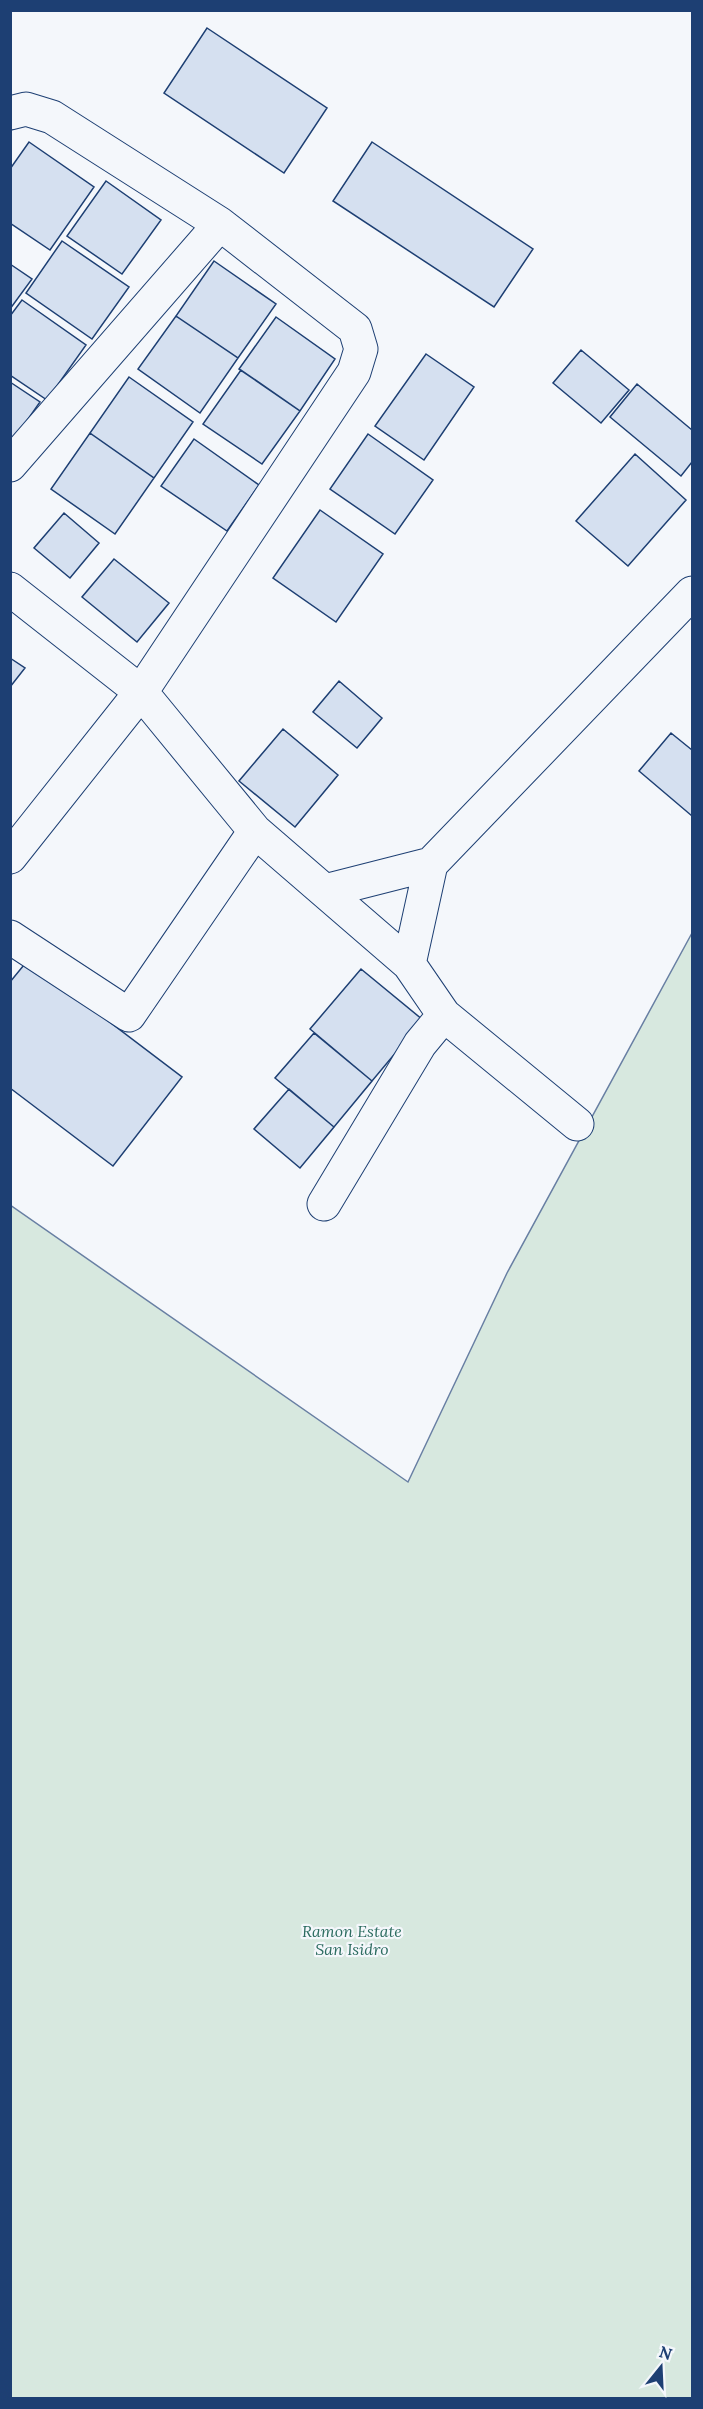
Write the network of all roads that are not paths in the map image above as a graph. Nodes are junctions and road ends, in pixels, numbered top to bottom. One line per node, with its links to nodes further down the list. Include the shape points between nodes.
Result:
1 (10, 113): 2 (street, via 26,109 52,117)
2 (220, 224): 3 (street); 6 (street, via 355,329 361,349 354,372)
3 (10, 465)
4 (10, 590): 6 (street)
5 (693, 593): 9 (street)
6 (141, 692): 7 (street); 8 (street)
7 (255, 831): 10 (street); 11 (street, via 129,1015)
8 (10, 857)
9 (431, 864): 10 (street); 12 (street)
10 (325, 891): 12 (street)
11 (10, 937)
12 (409, 963): 13 (street)
13 (444, 1015): 14 (street); 15 (street, via 420,1044)
14 (577, 1124)
15 (324, 1204)

